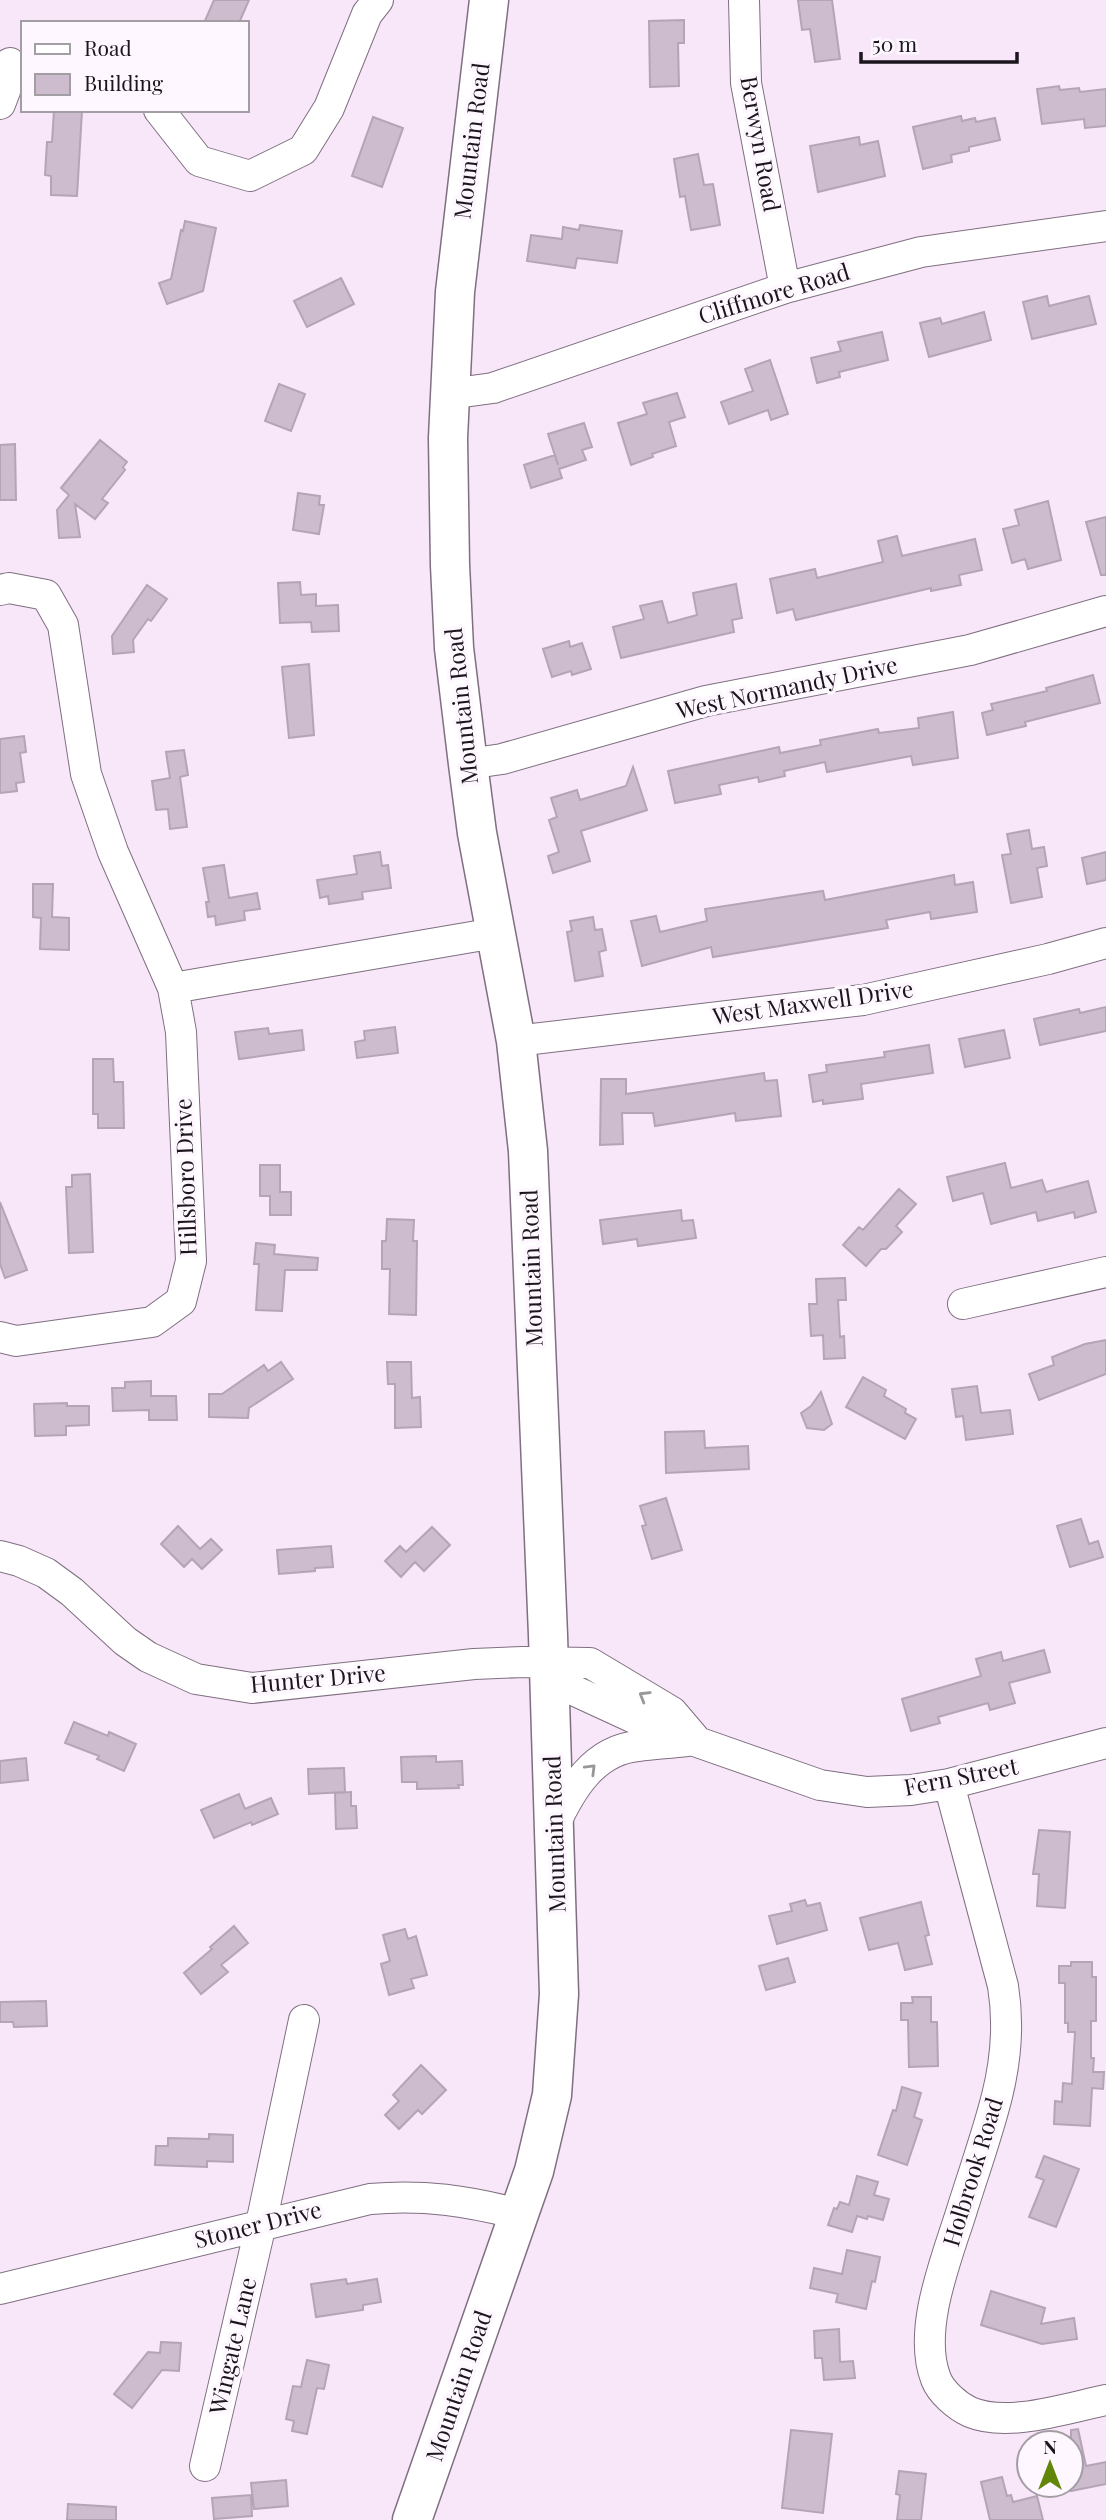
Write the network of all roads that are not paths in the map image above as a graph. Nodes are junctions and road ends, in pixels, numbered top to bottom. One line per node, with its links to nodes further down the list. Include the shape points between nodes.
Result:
1 (378, 0): 6 (street, via 367,14 329,108 303,150 250,176 199,161)
2 (489, 0): 9 (main road, Mountain Road, via 455,292)
3 (744, 0): 8 (street, Berwyn Road, via 746,83)
4 (11, 60): 5 (street)
5 (0, 104)
6 (161, 112)
7 (1106, 226): 8 (street, Cliffmore Road, via 920,252)
8 (785, 288): 9 (street, Cliffmore Road, via 493,388)
9 (449, 394): 12 (main road, Mountain Road, via 454,648)
10 (0, 590): 15 (street, Hillsboro Drive, via 46,595 63,625 86,774 113,852)
11 (1106, 611): 12 (street, West Normandy Drive, via 970,650 706,701 502,759)
12 (468, 764): 13 (main road, Mountain Road)
13 (495, 933): 15 (street); 16 (main road, Mountain Road)
14 (1106, 943): 16 (street, West Maxwell Drive, via 863,1000)
15 (173, 988): 19 (street, Hillsboro Drive, via 181,1032 191,1261 181,1301 152,1322 16,1341)
16 (516, 1041): 21 (main road, Mountain Road, via 528,1151)
17 (1106, 1272): 18 (street)
18 (963, 1304)
19 (0, 1337)
20 (0, 1556): 21 (street, Hunter Drive, via 46,1573 148,1657 213,1683 252,1688 474,1664)
21 (549, 1663): 22 (street, Fern Street, via 590,1663 671,1712); 25 (main road, Mountain Road)
22 (695, 1740): 24 (street, Fern Street, via 820,1785 867,1792); 25 (street, one-way to 22, via 582,1778 605,1756 637,1746)
23 (1106, 1743): 24 (street, Fern Street)
24 (948, 1784): 30 (street, Holbrook Road, via 1003,1986 1007,2035 998,2094 940,2281 930,2337 936,2381 970,2412 995,2417 1023,2417)
25 (554, 1826): 27 (main road, Mountain Road, via 557,2048 544,2132)
26 (304, 2020): 28 (street, Wingate Lane)
27 (519, 2214): 28 (street, Stoner Drive, via 442,2197 404,2196 370,2199); 32 (main road, Mountain Road)
28 (261, 2224): 29 (street, Stoner Drive); 31 (street, Wingate Lane)
29 (0, 2289)
30 (1106, 2400)
31 (205, 2466)
32 (412, 2520)

